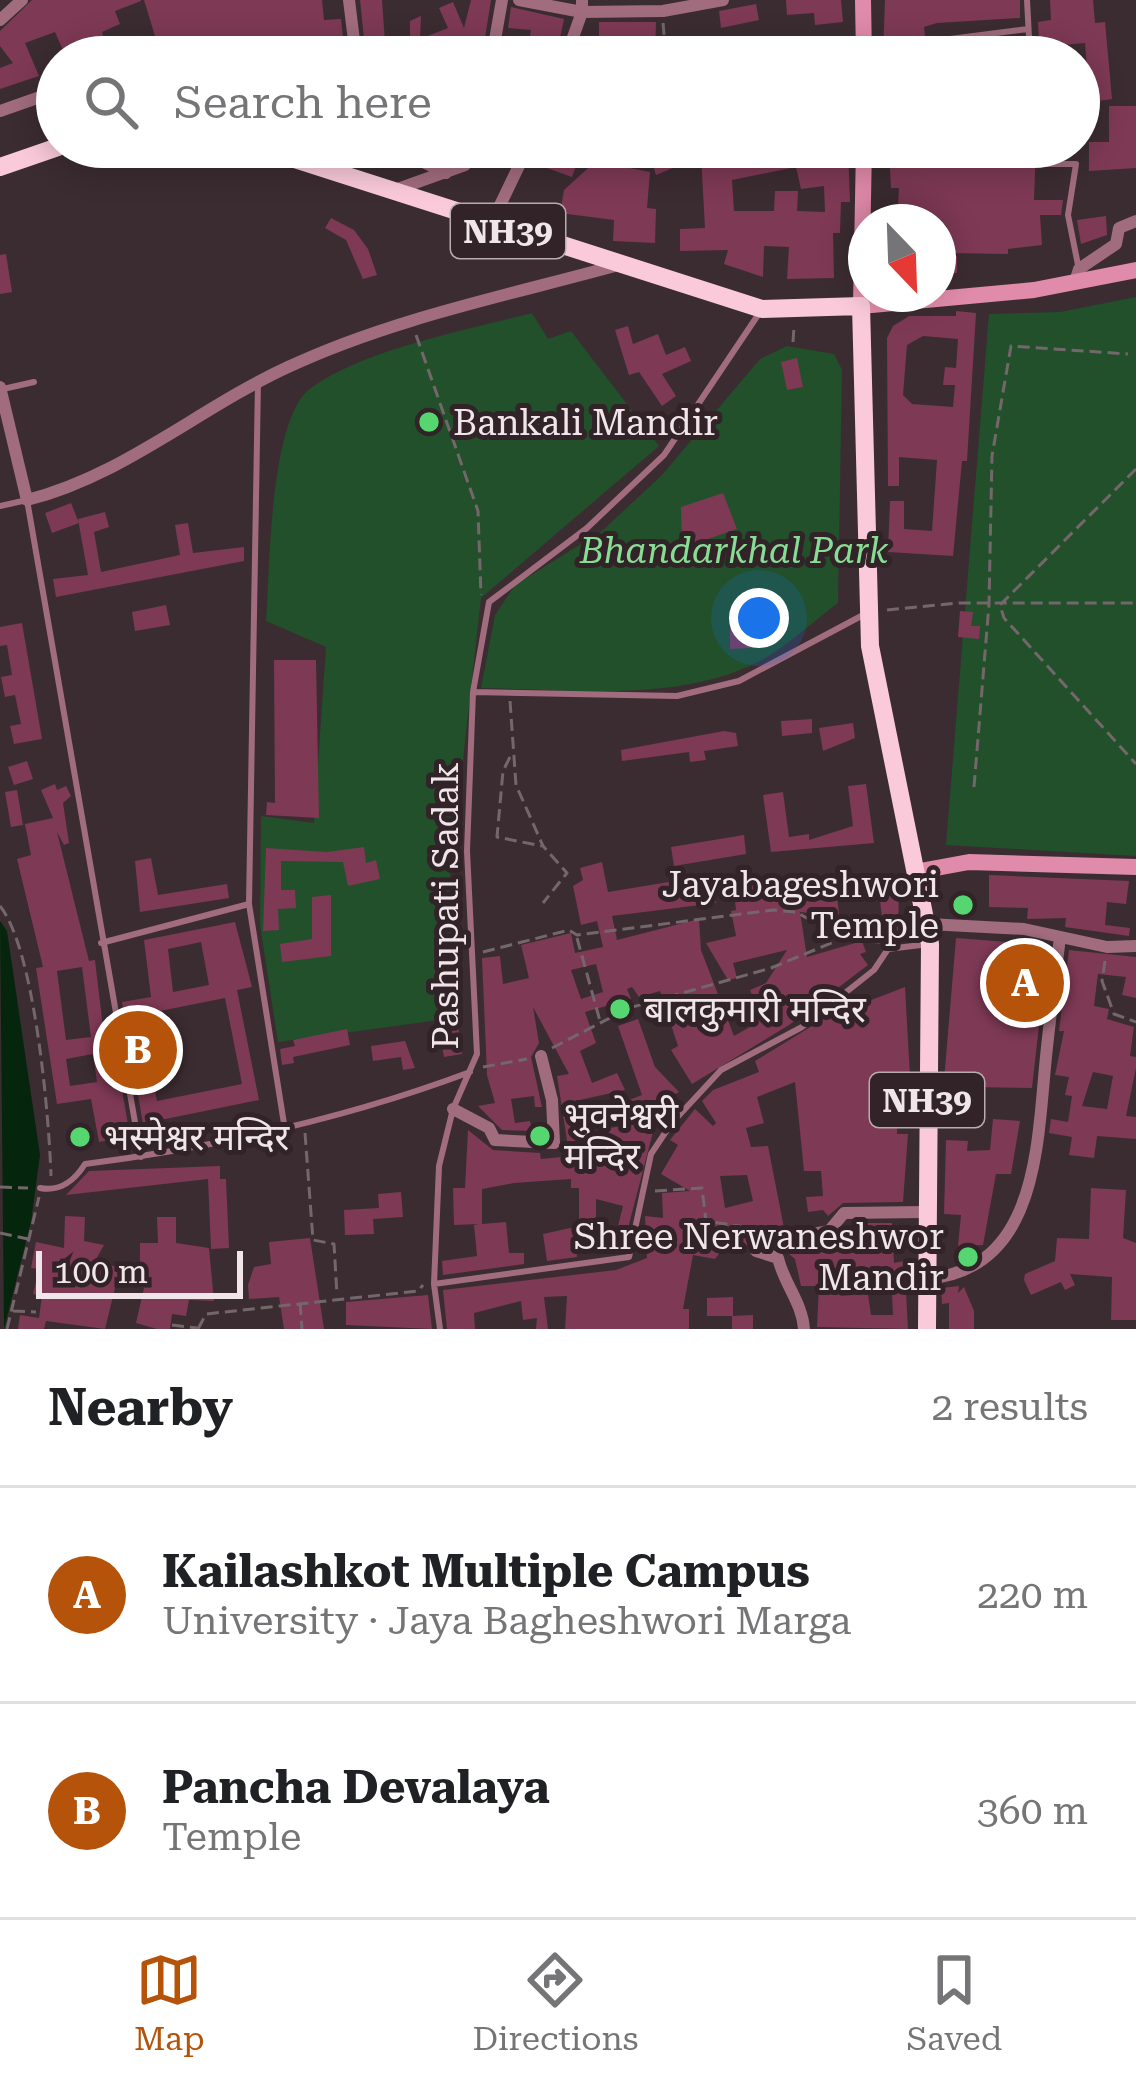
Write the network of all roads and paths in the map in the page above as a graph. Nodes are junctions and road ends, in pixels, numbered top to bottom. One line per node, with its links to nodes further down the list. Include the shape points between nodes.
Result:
1 (22, 0): 10 (street)
2 (349, 0): 11 (street)
3 (502, 0): 12 (street)
4 (519, 0): 8 (street)
5 (723, 0): 9 (street)
6 (863, 0): 15 (main road)
7 (1027, 0): 16 (lane, via 1029,33)
8 (582, 6): 9 (street, via 610,14); 13 (street)
9 (663, 10): 14 (path)
10 (0, 20)
11 (353, 36)
12 (496, 36)
13 (573, 36)
14 (665, 36)
15 (864, 36)
16 (992, 36)
17 (36, 98): 18 (street)
18 (0, 111)
19 (36, 155): 20 (highway)
20 (0, 167)
21 (321, 168): 28 (highway, NH39)
22 (437, 168): 27 (street)
23 (456, 168): 27 (street)
24 (518, 168): 31 (street)
25 (864, 168): 29 (main road)
26 (1075, 168): 34 (lane, via 1068,215)
27 (447, 173): 28 (street)
28 (392, 191): 31 (highway, NH39)
29 (863, 204)
30 (1136, 221): 34 (street, via 1119,228 1116,244)
31 (490, 226): 32 (highway, NH39)
32 (624, 264): 37 (highway, NH39); 39 (street)
33 (1136, 270): 34 (main road)
34 (1077, 276): 35 (main road)
35 (956, 293)
36 (848, 306): 37 (highway, NH39)
37 (762, 308): 47 (lane, via 664,455 587,528)
38 (861, 312): 51 (highway, NH39)
39 (412, 321): 42 (street); 47 (path, via 478,511 481,598)
40 (1128, 354): 49 (path, via 1011,346 992,456)
41 (34, 382): 43 (lane)
42 (258, 382): 45 (street, via 90,480); 61 (lane)
43 (0, 388): 45 (street)
44 (1136, 469): 50 (path)
45 (26, 500): 46 (lane); 67 (lane)
46 (0, 506)
47 (489, 602): 52 (lane, Pashupati Sadak)
48 (1136, 603): 50 (path)
49 (989, 604): 50 (path); 51 (path); 56 (path)
50 (1000, 604): 55 (path, via 1004,618)
51 (868, 612): 53 (lane, via 739,681 677,696); 59 (highway, NH39)
52 (473, 692): 53 (lane); 71 (lane, Pashupati Sadak)
53 (509, 694): 54 (path)
54 (510, 757): 57 (path); 57 (path, via 497,837)
55 (1136, 764)
56 (974, 787)
57 (544, 846): 60 (path, via 567,873)
58 (1136, 867): 59 (main road, via 969,862)
59 (920, 871): 63 (highway, NH39)
60 (543, 903)
61 (248, 904): 67 (lane); 78 (lane)
62 (0, 906): 82 (path, via 14,923 25,976)
63 (929, 934): 65 (street, via 1024,928); 70 (lane); 84 (highway, NH39)
64 (577, 935): 66 (path, via 772,910 796,912); 71 (path, via 552,933); 72 (path)
65 (1060, 937): 69 (street); 88 (street, via 1026,1197 999,1247 964,1272)
66 (841, 940): 70 (path, via 873,938); 72 (path)
67 (101, 943): 79 (lane)
68 (1136, 946): 69 (street)
69 (1107, 947): 73 (path, via 1102,981 1114,1014)
70 (888, 950): 83 (lane, via 802,1027 741,1055 706,1084 651,1154)
71 (470, 956): 75 (lane, Pashupati Sadak, via 477,1054)
72 (601, 1022): 74 (path)
73 (1136, 1022)
74 (541, 1056): 75 (path); 76 (street, via 554,1143 495,1140 489,1128)
75 (470, 1072): 76 (lane, Pashupati Sadak); 77 (lane)
76 (453, 1109): 89 (lane, Pashupati Sadak, via 439,1166)
77 (304, 1126): 78 (lane); 90 (path, via 314,1240 334,1244)
78 (285, 1130): 79 (lane)
79 (141, 1157): 82 (lane, via 85,1164 76,1179)
80 (0, 1187): 81 (path)
81 (40, 1188): 82 (lane); 87 (path)
82 (52, 1190)
83 (643, 1193): 86 (path, via 702,1188 706,1221); 89 (lane, via 629,1257)
84 (924, 1212): 86 (street, via 844,1214 829,1232); 88 (highway, NH39)
85 (0, 1233): 87 (path)
86 (764, 1236): 99 (street, via 756,1251 778,1258)
87 (30, 1239): 92 (path)
88 (925, 1279): 100 (highway, NH39)
89 (434, 1284): 90 (path); 98 (lane, Pashupati Sadak)
90 (338, 1297): 91 (path)
91 (300, 1301): 96 (path, via 206,1313); 97 (path)
92 (11, 1310): 93 (path); 95 (path)
93 (36, 1312)
94 (172, 1325): 96 (path)
95 (7, 1329)
96 (198, 1329)
97 (302, 1329)
98 (440, 1329)
99 (804, 1329)
100 (926, 1329)

